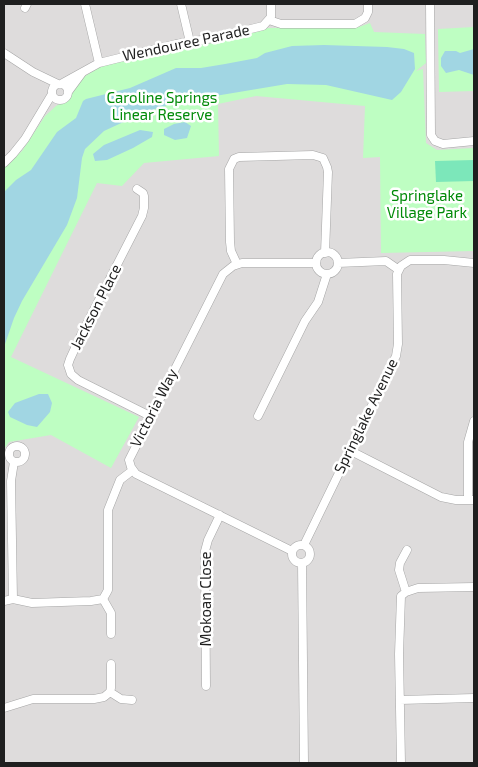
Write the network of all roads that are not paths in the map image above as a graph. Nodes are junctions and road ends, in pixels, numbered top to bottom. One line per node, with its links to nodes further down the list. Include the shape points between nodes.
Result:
1 (85, 4): 9 (street)
2 (181, 4): 7 (street)
3 (271, 4): 6 (street, Wendouree Parade)
4 (368, 4): 6 (street, via 365,18 355,24 281,24)
5 (430, 4): 17 (street, via 431,134 442,144)
6 (269, 20): 7 (street, Wendouree Parade, via 263,26)
7 (190, 42): 9 (street, Wendouree Parade)
8 (4, 53): 11 (street)
9 (99, 63): 10 (street, Wendouree Parade)
10 (86, 70): 12 (street, Wendouree Parade); 14 (street, Wendouree Parade)
11 (33, 72): 12 (street); 13 (street)
12 (60, 84): 13 (street, via 54,85); 14 (street, via 66,86)
13 (52, 92): 15 (street); 16 (street)
14 (68, 92): 15 (street, via 65,98)
15 (58, 100): 16 (street)
16 (39, 118): 18 (street)
17 (474, 141)
18 (4, 163)
19 (137, 188): 27 (street, Jackson Place, via 144,196 142,216 68,365 78,380)
20 (325, 253): 21 (street); 22 (street, via 333,254); 24 (street, via 328,172 323,158 312,155 238,157 229,169 230,242)
21 (316, 263): 24 (street); 26 (street, via 318,269)
22 (338, 263): 25 (street, via 386,261); 26 (street, via 336,270)
23 (474, 263): 25 (street, via 410,260)
24 (237, 264): 27 (street, Victoria Way, via 218,281)
25 (399, 270): 30 (street, Springlake Avenue, via 398,351)
26 (327, 274): 28 (street, via 318,302 305,321)
27 (150, 416): 32 (street, Victoria Way, via 129,460)
28 (258, 416)
29 (474, 421): 33 (street, via 468,450)
30 (349, 450): 33 (street, via 435,494 449,499); 35 (street, Springlake Avenue)
31 (14, 462): 41 (street, via 11,481)
32 (132, 470): 34 (street, Victoria Way); 42 (street, via 120,480 108,510 108,590)
33 (471, 500)
34 (220, 515): 37 (street, Victoria Way); 46 (street, Mokoan Close, via 205,551)
35 (304, 545): 37 (street); 38 (street, via 310,552)
36 (407, 550): 40 (street, via 399,570)
37 (292, 551): 38 (street, via 294,560)
38 (302, 563): 52 (street)
39 (474, 587): 40 (street, via 418,588)
40 (406, 592): 50 (street, via 400,602)
41 (12, 599): 42 (street, via 32,602); 43 (street)
42 (103, 599): 44 (street, via 111,613)
43 (4, 601)
44 (111, 634)
45 (111, 664): 47 (street)
46 (206, 686)
47 (110, 692): 49 (street); 51 (street, via 98,698 33,699)
48 (474, 698): 50 (street)
49 (132, 700)
50 (400, 700): 53 (street)
51 (4, 708)
52 (304, 763)
53 (401, 763)

